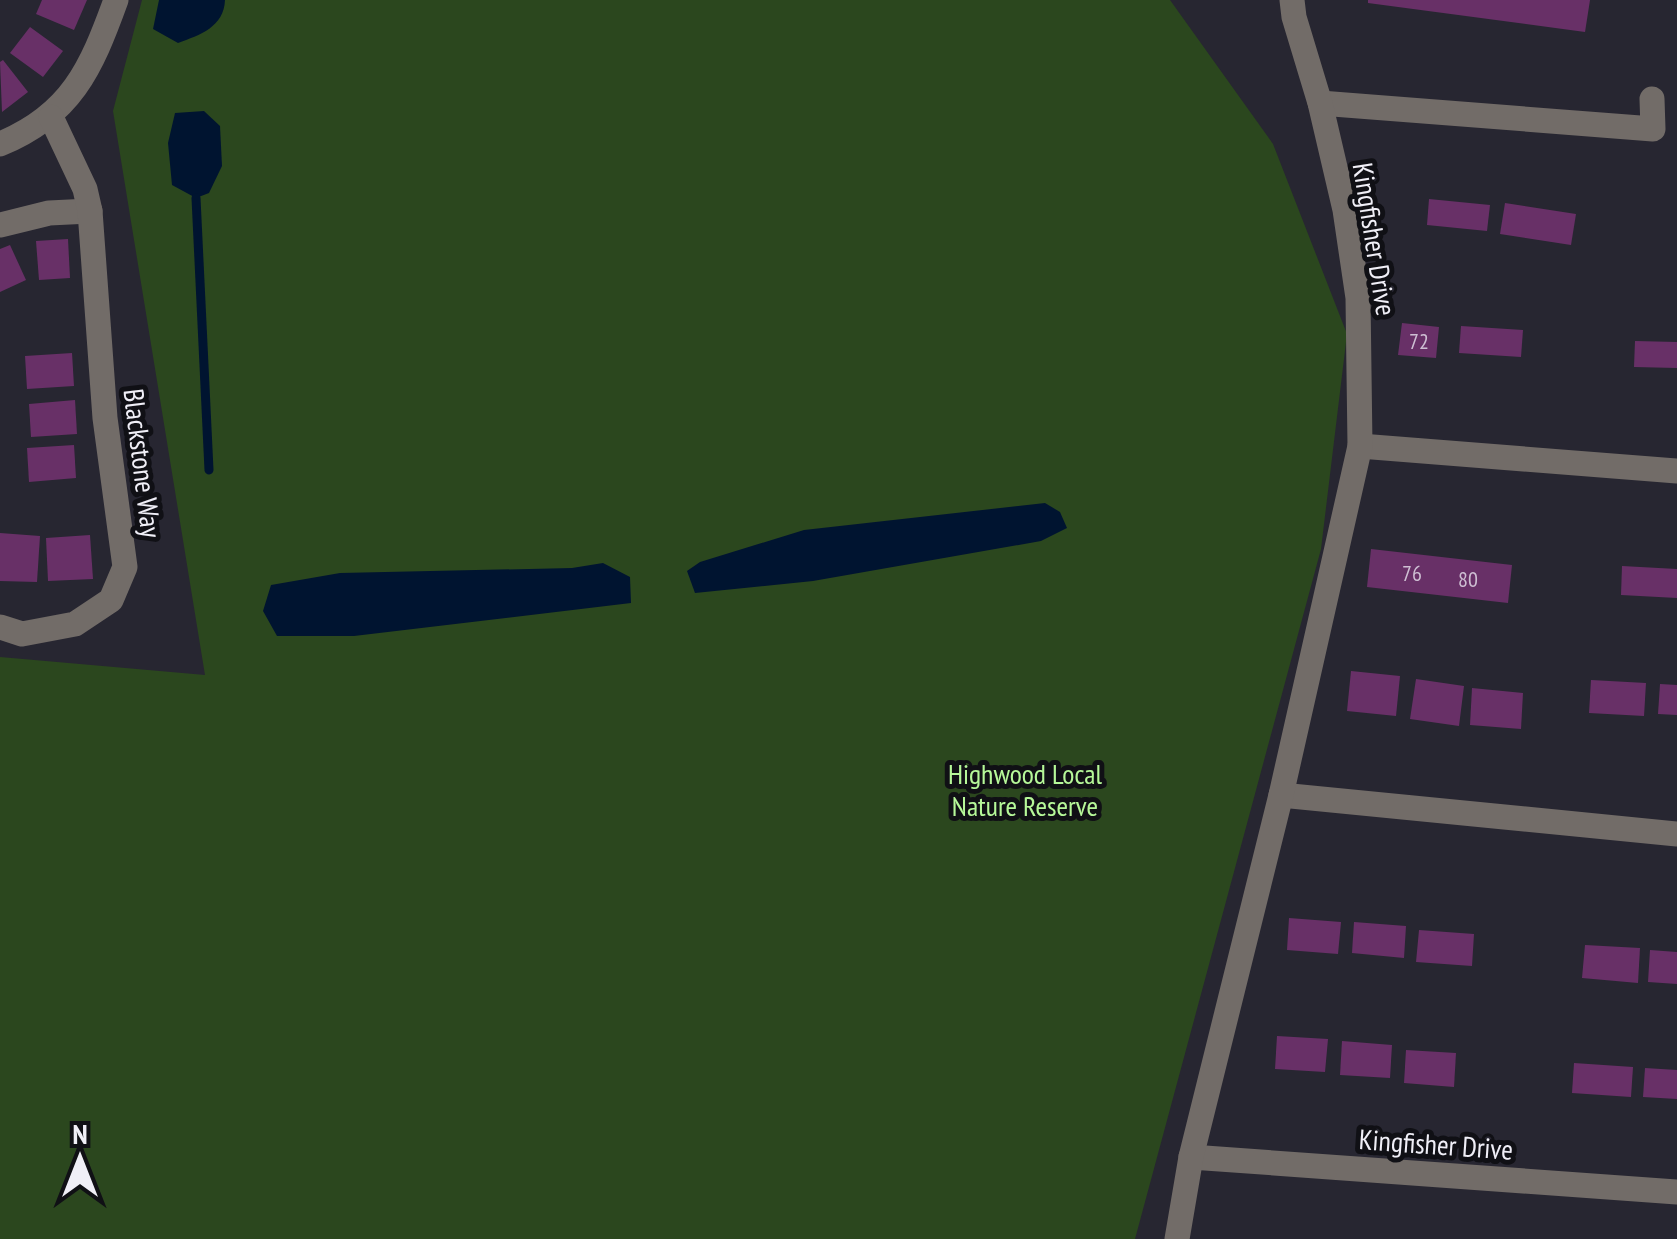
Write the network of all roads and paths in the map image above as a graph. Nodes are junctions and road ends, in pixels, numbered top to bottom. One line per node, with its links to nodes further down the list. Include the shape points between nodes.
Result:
1 (116, 0): 5 (street, via 94,60)
2 (1292, 0): 4 (street, Kingfisher Drive)
3 (1652, 99): 6 (street)
4 (1320, 103): 6 (street); 10 (street, Kingfisher Drive, via 1358,298)
5 (51, 117): 7 (street); 8 (street, Blackstone Way)
6 (1665, 130)
7 (0, 144)
8 (90, 211): 9 (street); 12 (street, Blackstone Way, via 105,418 125,567 112,600 76,624 22,634)
9 (0, 224)
10 (1360, 446): 11 (street); 13 (street, Kingfisher Drive)
11 (1677, 471)
12 (0, 627)
13 (1280, 795): 14 (street); 15 (street, Kingfisher Drive)
14 (1677, 834)
15 (1191, 1157): 16 (street, Kingfisher Drive); 17 (street, Kingfisher Drive)
16 (1677, 1192)
17 (1177, 1239)

